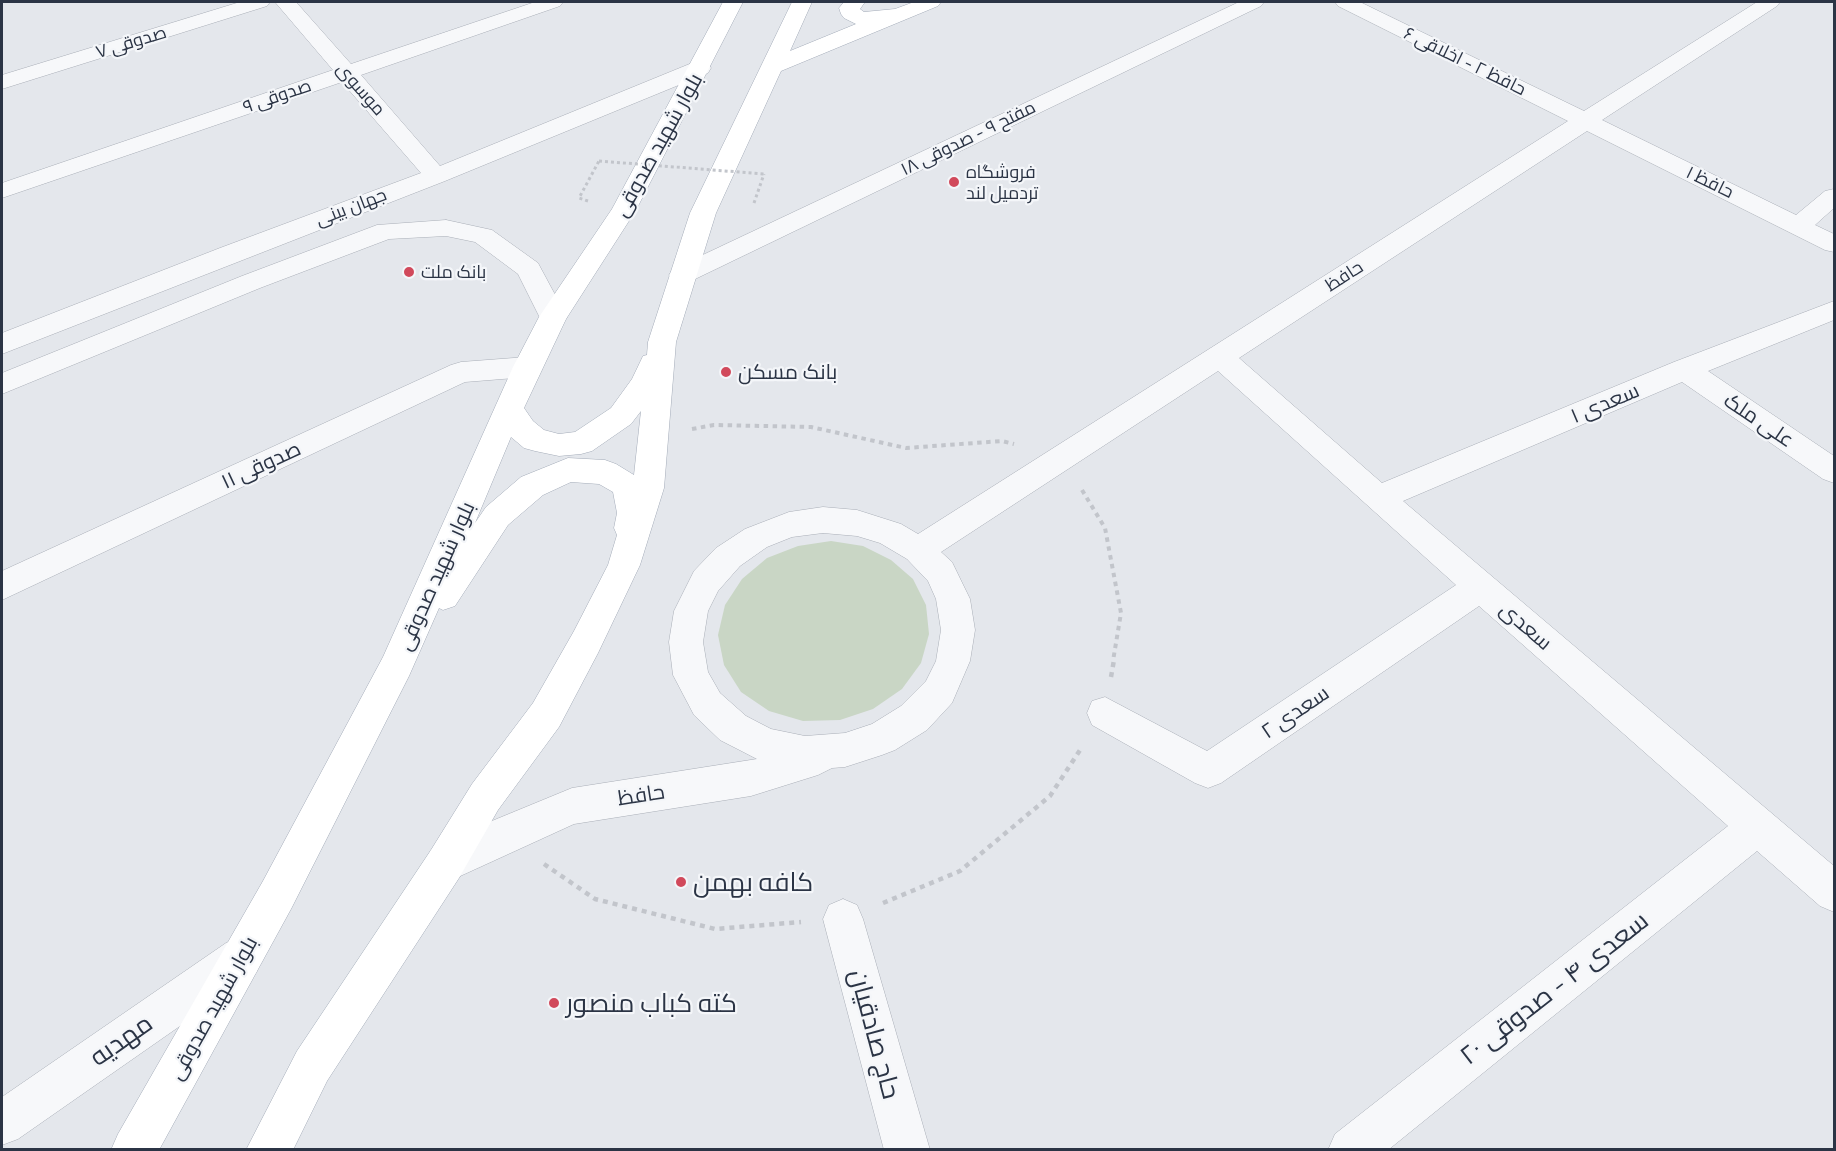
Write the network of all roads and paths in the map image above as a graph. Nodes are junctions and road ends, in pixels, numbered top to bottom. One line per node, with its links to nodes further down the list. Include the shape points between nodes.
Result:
1 (260, 2): 15 (street, صدوقی ۷)
2 (285, 2): 14 (street, موسوی)
3 (553, 2): 14 (street, صدوقی ۹)
4 (733, 2): 13 (main road, بلوار شهید صدوقی)
5 (802, 2): 12 (main road)
6 (855, 2): 11 (main road, via 849,8 851,14 861,19)
7 (931, 2): 11 (main road)
8 (1254, 2): 26 (street, مفتح ۹ - صدوقی ۱۸)
9 (1345, 2): 16 (street, حافظ ۲ - اخلاقی ۶)
10 (1770, 2): 16 (street, حافظ)
11 (910, 10): 12 (main road)
12 (771, 67): 26 (main road, via 703,213)
13 (700, 68): 17 (street, جهان بینی); 28 (main road, بلوار شهید صدوقی, via 624,210)
14 (346, 72): 17 (street, موسوی); 18 (street, صدوقی ۹)
15 (2, 82)
16 (1585, 120): 23 (street, حافظ ۱); 31 (street, حافظ)
17 (436, 176): 21 (street, جهان بینی)
18 (2, 191)
19 (1834, 196): 23 (street)
20 (579, 198): 22 (path, bridge, via 599,161 764,174)
21 (367, 201): 24 (street); 30 (street, جهان بینی)
22 (752, 209)
23 (1798, 226): 25 (street, حافظ ۱)
24 (386, 231): 28 (street, جهان بینی, via 446,228 483,236 529,269); 34 (street, جهان بینی)
25 (1834, 244)
26 (682, 275): 29 (main road)
27 (1834, 310): 33 (street, سعدی ۱)
28 (553, 317): 32 (main road, بلوار شهید صدوقی)
29 (662, 342): 35 (main road, via 645,382 621,416 581,443 559,445 536,440 522,429); 36 (main road)
30 (2, 344)
31 (1220, 357): 37 (street, حافظ); 39 (street, سعدی)
32 (527, 368): 35 (main road, بلوار شهید صدوقی); 42 (street, صدوقی ۱۱, via 461,372)
33 (1684, 369): 38 (street, علی ملک); 39 (street, سعدی ۱)
34 (2, 384)
35 (509, 408): 44 (main road, بلوار شهید صدوقی)
36 (653, 436): 37 (path, via 714,425 811,427 906,448 1002,441); 41 (main road, via 648,488)
37 (1062, 456): 40 (street, حافظ); 45 (path, via 1105,528 1121,613)
38 (1834, 471)
39 (1378, 498): 43 (street, سعدی)
40 (918, 550): 46 (street, via 939,572 953,599 958,630 953,661 939,692 914,718 882,738); 46 (street, via 890,532 857,523 823,520 789,525 756,538 728,556 706,581 691,611 686,642 691,675 707,704 733,728 766,745 804,753)
41 (624, 565): 44 (main road, via 633,513 627,486 605,472 568,470 532,486 497,516); 49 (main road, via 546,716 485,797)
42 (2, 586)
43 (1480, 587): 45 (street, سعدی ۲, via 1208,771); 47 (street, سعدی)
44 (397, 665): 52 (main road, بلوار شهید صدوقی)
45 (1105, 713): 51 (path, via 1050,796 960,871)
46 (845, 750): 48 (street, حافظ, via 751,778 572,806)
47 (1757, 827): 50 (street, سعدی); 57 (street, سعدی ۴ - صدوقی ۲۰)
48 (501, 836): 49 (street, حافظ); 51 (path, via 595,899 715,929)
49 (445, 864): 55 (main road, via 312,1066)
50 (1834, 892)
51 (843, 919): 56 (street, حاج صادقیان)
52 (241, 958): 53 (street, مهدیه); 54 (main road, بلوار شهید صدوقی)
53 (2, 1123)
54 (134, 1149)
55 (269, 1149)
56 (907, 1149)
57 (1351, 1149)

